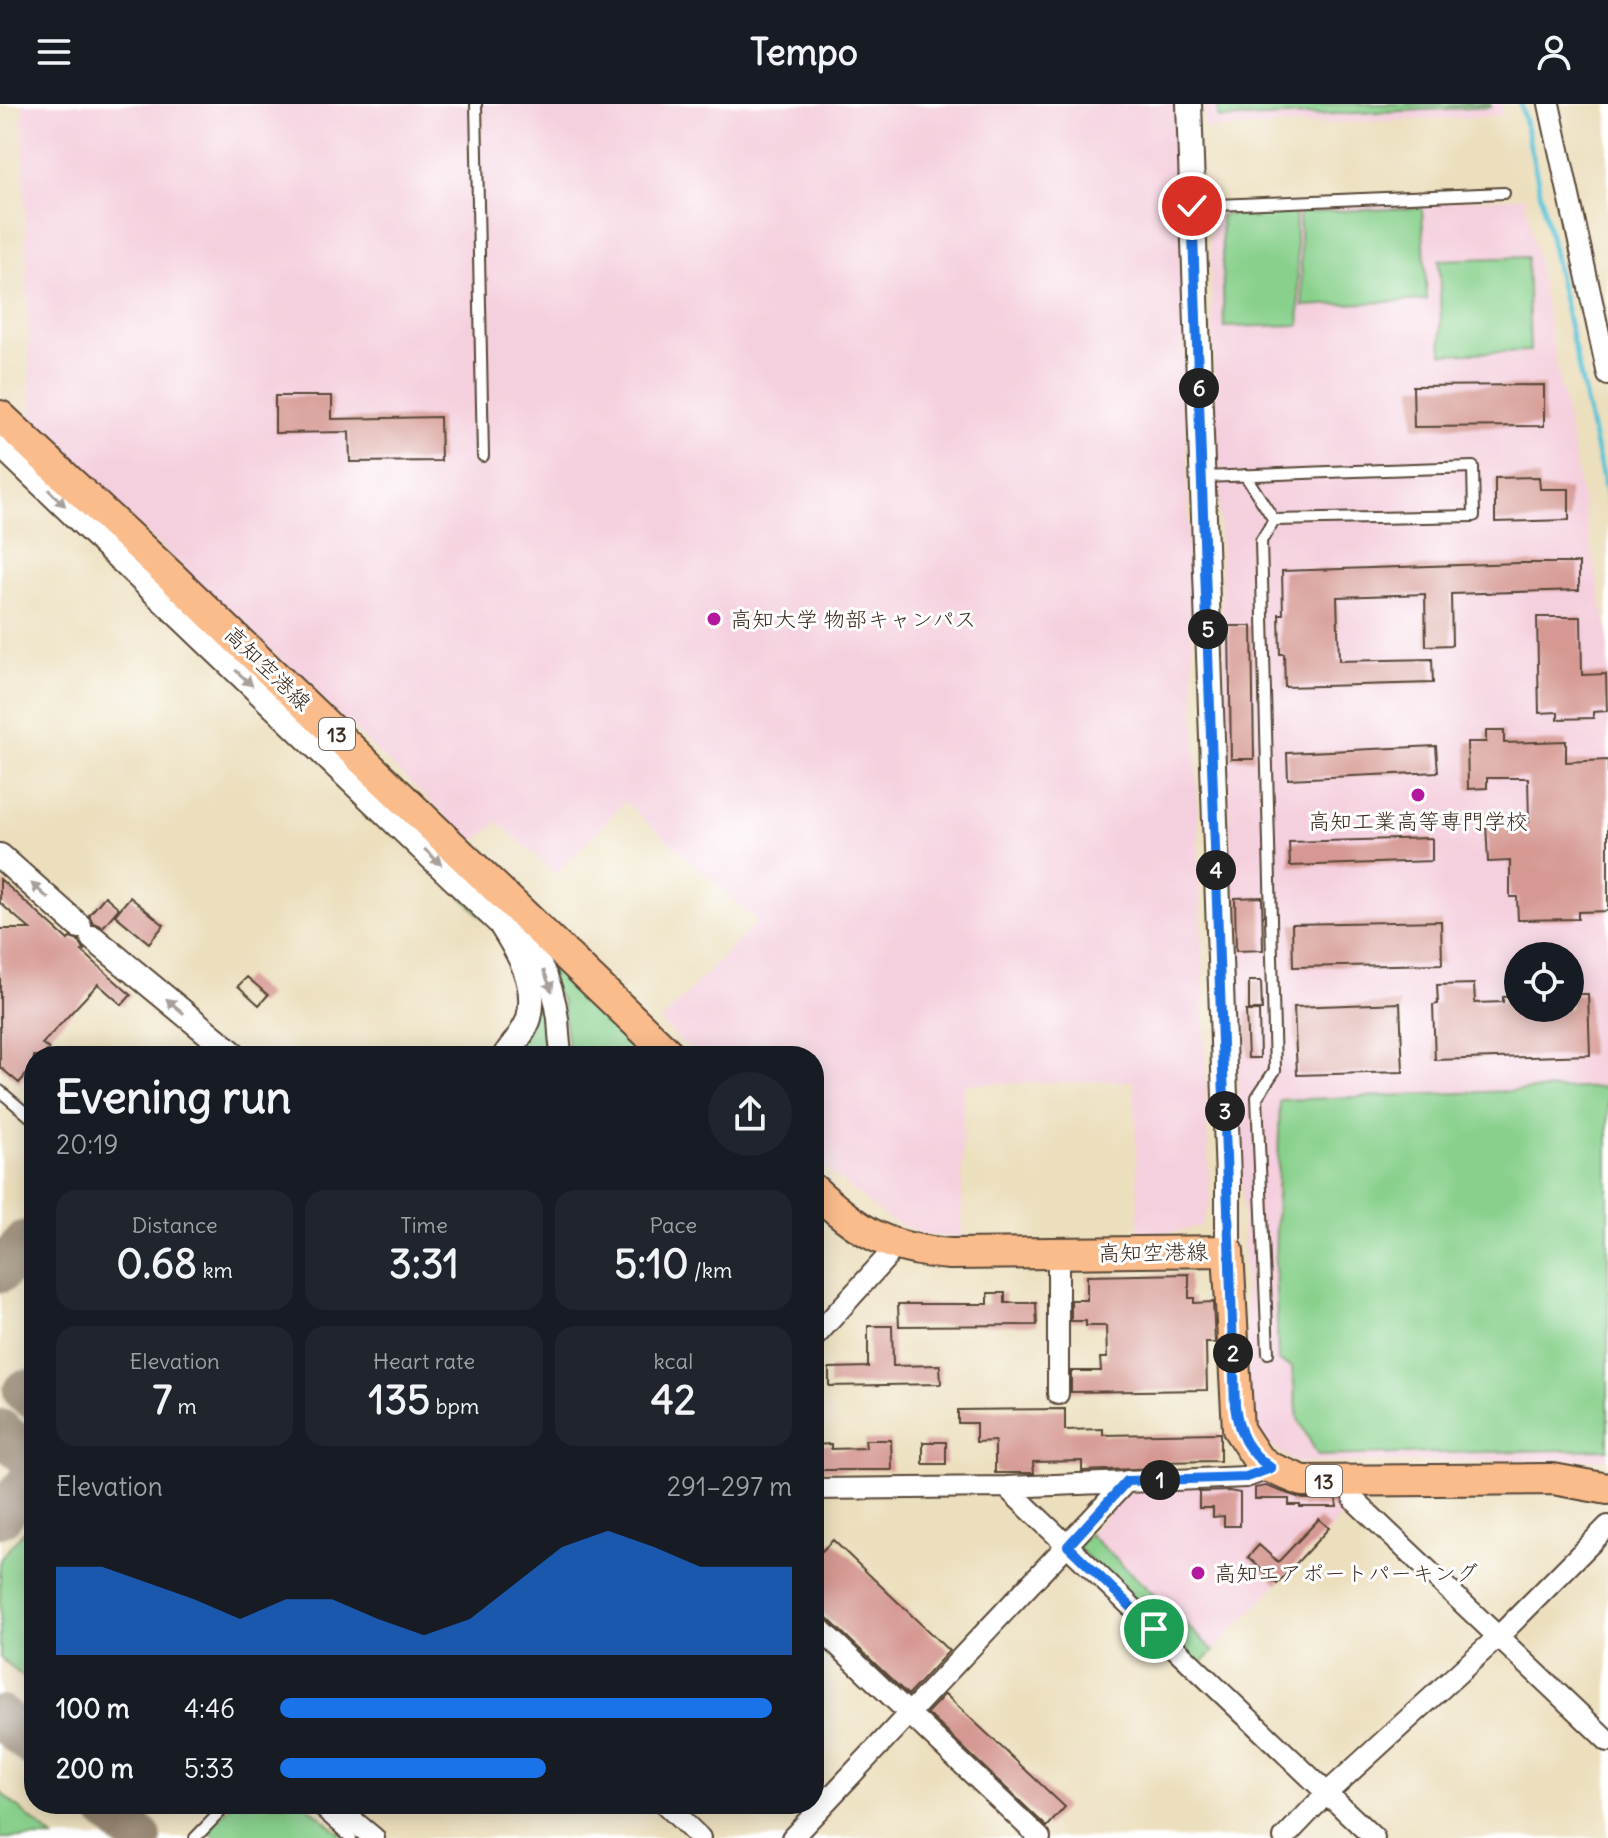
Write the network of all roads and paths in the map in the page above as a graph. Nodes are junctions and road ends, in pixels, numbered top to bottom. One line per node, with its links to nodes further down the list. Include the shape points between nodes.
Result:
1 (476, 104): 9 (lane)
2 (1189, 104): 5 (street)
3 (1549, 104): 6 (street)
4 (1504, 193): 5 (lane)
5 (1192, 206): 11 (street)
6 (1608, 375)
7 (0, 416): 18 (main road, 高知空港線 / 13)
8 (0, 444): 14 (street, one-way to 14)
9 (483, 456)
10 (1245, 475): 11 (lane); 12 (lane); 12 (lane, via 1473,467 1474,516)
11 (1202, 477): 23 (street)
12 (1274, 520): 26 (lane, via 1261,541 1275,1070 1257,1097)
13 (0, 856): 15 (street, one-way to 13)
14 (500, 923): 16 (street, via 530,981 524,1029); 17 (street, one-way to 17, via 523,939 544,971)
15 (224, 1046)
16 (512, 1046)
17 (561, 1046)
18 (661, 1046)
19 (0, 1091): 20 (lane)
20 (24, 1111)
21 (824, 1198): 22 (main road, 高知空港線)
22 (893, 1246): 24 (main road, 高知空港線, via 950,1254); 25 (street)
23 (1228, 1251): 24 (main road, 高知空港線); 28 (main road, 高知空港線 / 13, via 1238,1429 1251,1451)
24 (1058, 1254): 27 (street)
25 (824, 1327)
26 (1268, 1353)
27 (1058, 1394)
28 (1271, 1468): 29 (street, via 1246,1477); 30 (main road, 高知空港線 / 13, via 1303,1481)
29 (1127, 1481): 31 (street); 35 (street)
30 (1347, 1482): 32 (main road, 高知空港線 / 13, via 1553,1479); 37 (street, via 1355,1501)
31 (1006, 1487): 33 (street); 35 (street)
32 (1607, 1488)
33 (824, 1489)
34 (1608, 1526): 37 (street)
35 (1068, 1546): 38 (street); 40 (street)
36 (824, 1632): 38 (street)
37 (1499, 1636): 39 (street); 40 (street)
38 (910, 1714): 41 (street); 52 (street)
39 (1608, 1741)
40 (1327, 1793): 53 (street); 54 (street)
41 (824, 1804)
42 (218, 1814): 47 (lane)
43 (323, 1814): 48 (lane)
44 (345, 1814): 49 (street)
45 (675, 1814): 50 (street)
46 (815, 1814): 51 (street)
47 (195, 1838)
48 (351, 1838)
49 (374, 1838)
50 (700, 1838)
51 (792, 1838)
52 (1040, 1838)
53 (1284, 1838)
54 (1374, 1838)

